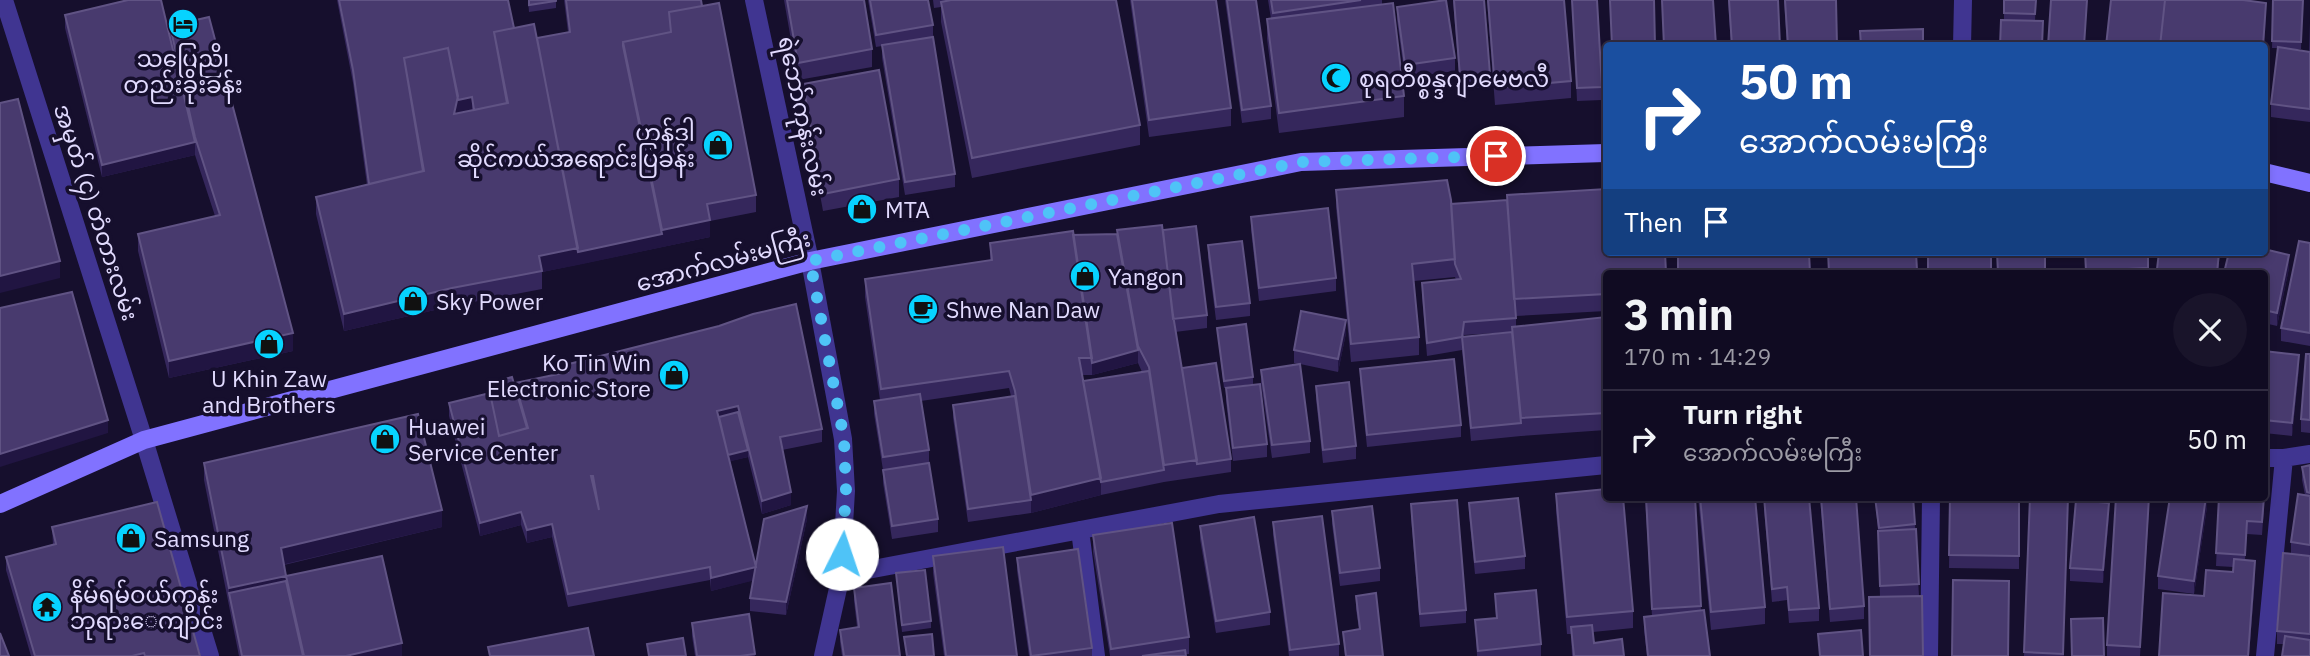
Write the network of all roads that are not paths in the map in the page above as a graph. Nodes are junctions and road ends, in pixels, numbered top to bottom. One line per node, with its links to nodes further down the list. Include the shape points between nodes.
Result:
1 (4, 0): 9 (street, အမှတ် (၄) တံတားလမ်း)
2 (754, 0): 8 (street, ရဲဘော်ကုန်းလမ်း)
3 (1963, 0): 4 (street)
4 (1962, 42)
5 (1603, 153): 8 (main road, အောက်လမ်းမကြီး, via 1301,162)
6 (2268, 173): 7 (main road)
7 (2310, 183)
8 (810, 261): 9 (main road, အောက်လမ်းမကြီး); 17 (street, ရဲဘော်ကုန်းလမ်း, via 844,439)
9 (144, 440): 15 (main road, အောက်လမ်းမကြီး); 18 (street, အမှတ် (၄) တံတားလမ်း)
10 (2310, 454): 12 (street)
11 (2268, 458): 12 (street)
12 (2284, 458): 22 (street)
13 (1603, 465): 16 (street, via 1219,504)
14 (1931, 501): 21 (street)
15 (0, 505)
16 (1080, 530): 17 (street); 20 (street)
17 (841, 575): 19 (street, ရဲဘော်ကုန်းလမ်း)
18 (210, 656)
19 (823, 656)
20 (1096, 656)
21 (1929, 656)
22 (2265, 656)

